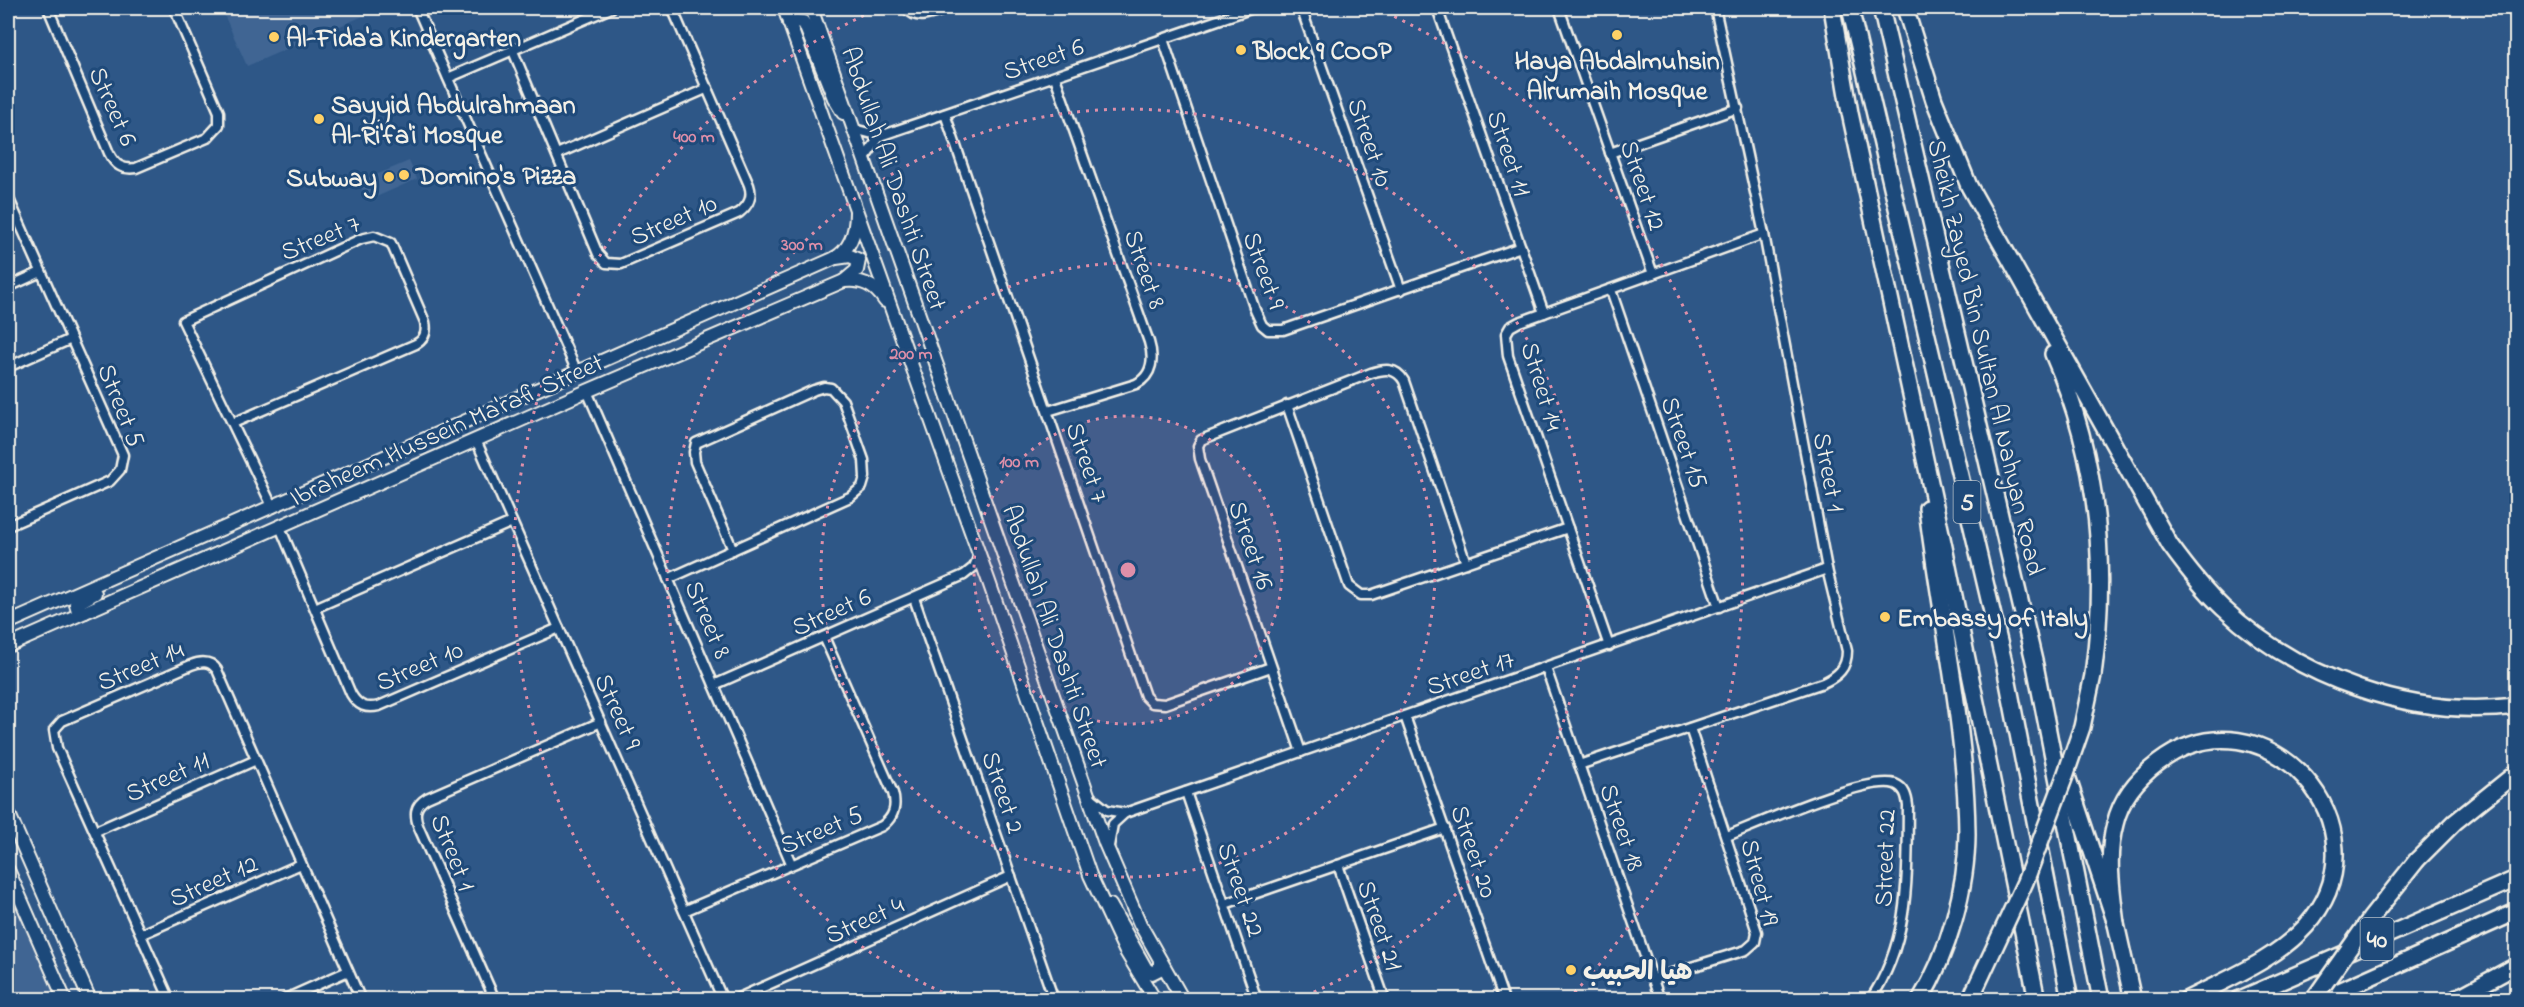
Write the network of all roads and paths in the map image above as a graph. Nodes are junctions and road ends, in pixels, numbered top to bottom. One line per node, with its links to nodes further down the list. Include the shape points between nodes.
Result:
1 (48, 8): 2 (street, Street 6, via 109,153 117,165 128,169 207,138 219,125 219,112)
2 (174, 8)
3 (417, 8): 24 (street)
4 (611, 8): 22 (street)
5 (672, 8): 25 (street, Street 10)
6 (784, 8): 20 (main road, Abdullah Ali Dashti Street)
7 (811, 8): 29 (main road, Abdullah Ali Dashti Street)
8 (906, 8): 9 (street, via 920,16)
9 (950, 8)
10 (1253, 8): 21 (street, Street 6)
11 (1301, 8): 44 (street, Street 10)
12 (1437, 8): 37 (street, Street 11)
13 (1559, 8): 31 (street, Street 12)
14 (1714, 8): 26 (street, Street 1)
15 (1825, 8): 27 (main road)
16 (1832, 8): 27 (highway)
17 (1851, 8): 137 (highway, Sheikh Zayed Bin Sultan Al Nahyan Road / 5, via 2005,667)
18 (1881, 8): 79 (highway, Sheikh Zayed Bin Sultan Al Nahyan Road / 5)
19 (1905, 8): 42 (highway, via 1949,141)
20 (789, 22): 29 (main road, via 805,25 834,98); 35 (main road, Abdullah Ali Dashti Street)
21 (1163, 39): 23 (street, Street 6); 44 (street, Street 9, via 1255,310 1265,328 1281,331)
22 (513, 51): 24 (street); 32 (street, Street 10)
23 (1055, 77): 28 (street, Street 6); 54 (street, Street 8, via 1152,360 1141,381)
24 (448, 78): 50 (street)
25 (708, 88): 32 (street); 32 (street, Street 10, via 749,185 750,201 739,213 627,262 610,264 598,254)
26 (1738, 108): 31 (street); 36 (street, Street 1)
27 (1850, 113): 53 (highway)
28 (945, 114): 30 (street, Street 6); 54 (street, Street 7)
29 (854, 129): 30 (street); 33 (main road, Abdullah Ali Dashti Street)
30 (880, 136): 33 (street)
31 (1610, 153): 40 (street, Street 12)
32 (557, 154)
33 (865, 158): 91 (main road, Abdullah Ali Dashti Street)
34 (8, 196): 39 (street, Street 5)
35 (855, 202): 38 (main road, Ibraheem Hussein Ma'rafi Street, via 852,239); 47 (main road, Abdullah Ali Dashti Street)
36 (1764, 234): 40 (street, Street 14); 65 (street, Street 1)
37 (1521, 247): 44 (street, Street 9); 46 (street, Street 11)
38 (833, 259): 41 (main road, via 850,256 859,260 857,270); 50 (main road, Ibraheem Hussein Ma'rafi Street)
39 (41, 272): 43 (street); 48 (street, Street 5)
40 (1653, 274): 45 (street, Street 14)
41 (844, 281): 47 (main road, via 860,281 876,288); 51 (main road, Ibraheem Hussein Ma'rafi Street)
42 (2022, 282): 83 (highway, via 2170,545 2223,608 2290,658 2372,693 2439,705); 135 (highway, bridge, via 2059,367 2097,508 2100,624 2082,727 2025,882)
43 (8, 287)
44 (1401, 290)
45 (1611, 290): 46 (street, Street 14); 71 (street, Street 15)
46 (1544, 313): 61 (street, Street 14, via 1510,327 1505,345)
47 (893, 314): 63 (main road, Abdullah Ali Dashti Street)
48 (71, 339): 49 (street, Street 5); 59 (street, Street 5, via 122,449 123,466 110,481)
49 (8, 367)
50 (577, 372): 57 (main road, Ibraheem Hussein Ma'rafi Street)
51 (587, 391): 56 (main road, Ibraheem Hussein Ma'rafi Street); 68 (street, Street 8)
52 (1287, 405): 64 (street, via 1353,591 1368,596); 64 (street, Street 16, via 1376,371 1400,374); 80 (street, Street 16, via 1208,435 1198,446)
53 (1914, 407): 134 (highway, via 1956,706 1967,836 1960,896 1946,946); 136 (highway)
54 (1048, 411): 80 (street, Street 7, via 1147,699 1157,704 1171,702)
55 (233, 423): 55 (street, Street 7, via 423,339 425,322 391,243 374,236 361,239 183,321); 57 (street, Street 7)
56 (476, 440): 58 (street, Street 9); 60 (main road, Ibraheem Hussein Ma'rafi Street)
57 (273, 508): 66 (main road, Ibraheem Hussein Ma'rafi Street)
58 (512, 522): 72 (street); 75 (street, Street 9)
59 (8, 526)
60 (280, 527): 72 (street, Street 10); 73 (main road, Ibraheem Hussein Ma'rafi Street)
61 (1568, 528): 64 (street); 78 (street, Street 14)
62 (733, 550): 62 (street, via 695,462 696,443 814,390 831,388 843,401 864,460 866,477 862,488); 68 (street)
63 (979, 555): 67 (street, Street 6, via 974,567); 69 (main road, Abdullah Ali Dashti Street)
64 (1466, 562)
65 (1827, 569): 71 (street, Street 17); 86 (street, Street 1, via 1847,651 1841,671 1823,683)
66 (122, 573): 73 (main road, via 109,586 77,602 78,611); 74 (main road, Ibraheem Hussein Ma'rafi Street)
67 (964, 575): 69 (street); 70 (street, Street 6)
68 (668, 579): 82 (street, Street 8)
69 (989, 582): 107 (main road, Abdullah Ali Dashti Street)
70 (914, 598): 76 (street, Street 6); 105 (street, Street 2)
71 (1719, 607): 78 (street, Street 17)
72 (315, 608): 75 (street, Street 10, via 351,694 367,708)
73 (86, 612): 77 (main road, Ibraheem Hussein Ma'rafi Street)
74 (8, 622)
75 (559, 628): 85 (street, Street 9)
76 (824, 637): 82 (street, Street 6); 101 (street, Street 5, via 893,793 895,807 890,820 882,826)
77 (8, 646)
78 (1608, 646): 81 (street, Street 17)
79 (2035, 665): 111 (highway, via 2058,750); 117 (highway, Sheikh Zayed Bin Sultan Al Nahyan Road / 5)
80 (1271, 667): 87 (street, Street 16)
81 (1546, 668): 84 (street, Street 17); 89 (street, Street 18)
82 (714, 685): 101 (street, Street 8)
83 (2517, 706)
84 (1405, 716): 87 (street, Street 17); 95 (street, Street 20)
85 (601, 722): 109 (street, Street 9); 123 (street, Street 1, via 427,798 416,809 419,828)
86 (1690, 728): 89 (street, Street 1); 98 (street, Street 19)
87 (1301, 752): 92 (street, Street 17)
88 (256, 760): 96 (street, Street 11); 96 (street, Street 14, via 217,670 208,662 191,665 62,721 54,730 55,742); 102 (street, Street 14)
89 (1580, 765): 116 (street, Street 18)
90 (2517, 773): 141 (highway, bridge, via 2455,822 2417,860)
91 (1085, 788): 94 (street, via 1102,808); 99 (main road, Abdullah Ali Dashti Street)
92 (1186, 792): 94 (street, Street 17); 108 (street, Street 22)
93 (8, 812): 100 (main road)
94 (1125, 813): 99 (street, via 1111,830)
95 (1445, 828): 103 (street, Street 21); 131 (street, Street 20)
96 (96, 831): 112 (street, Street 14)
97 (8, 834): 100 (main road)
98 (1727, 836): 116 (street, Street 19, via 1757,928 1755,942 1741,952); 133 (street, Street 22, via 1864,786 1889,783 1902,789 1908,798 1904,918 1891,963)
99 (1111, 860): 113 (main road, Abdullah Ali Dashti Street)
100 (30, 863): 119 (main road)
101 (791, 863): 109 (street, Street 5)
102 (301, 864): 112 (street, Street 12); 115 (street, Street 14)
103 (1338, 865): 108 (street, Street 21); 130 (street, Street 21)
104 (8, 870): 118 (main road)
105 (1011, 876): 125 (street, Street 4); 126 (street, Street 2)
106 (2517, 879): 140 (highway, 40)
107 (1098, 894): 113 (main road, via 1114,910 1148,971 1158,972); 127 (main road, Abdullah Ali Dashti Street)
108 (1225, 904): 129 (street, Street 22)
109 (684, 911): 124 (street, Street 9)
110 (2517, 912): 142 (highway, 40)
111 (2116, 924): 138 (highway); 139 (highway, via 2110,862 2115,824 2125,797 2143,774 2192,744 2222,740 2267,749 2304,776 2324,806 2334,840 2334,875 2329,892 2307,925 2279,951)
112 (142, 934): 120 (street, Street 14)
113 (1160, 962): 128 (main road, Abdullah Ali Dashti Street)
114 (2517, 966): 143 (highway)
115 (348, 971): 121 (street); 122 (street, Street 14)
116 (1653, 979): 132 (street, Street 18)
117 (2100, 997)
118 (65, 999)
119 (90, 999)
120 (170, 999)
121 (283, 999)
122 (361, 999)
123 (495, 999)
124 (723, 999)
125 (734, 999)
126 (1054, 999)
127 (1155, 999)
128 (1183, 999)
129 (1257, 999)
130 (1385, 999)
131 (1504, 999)
132 (1660, 999)
133 (1870, 999)
134 (1920, 999)
135 (1970, 999)
136 (2037, 999)
137 (2070, 999)
138 (2133, 999)
139 (2186, 999)
140 (2238, 999)
141 (2313, 999)
142 (2319, 999)
143 (2453, 999)

